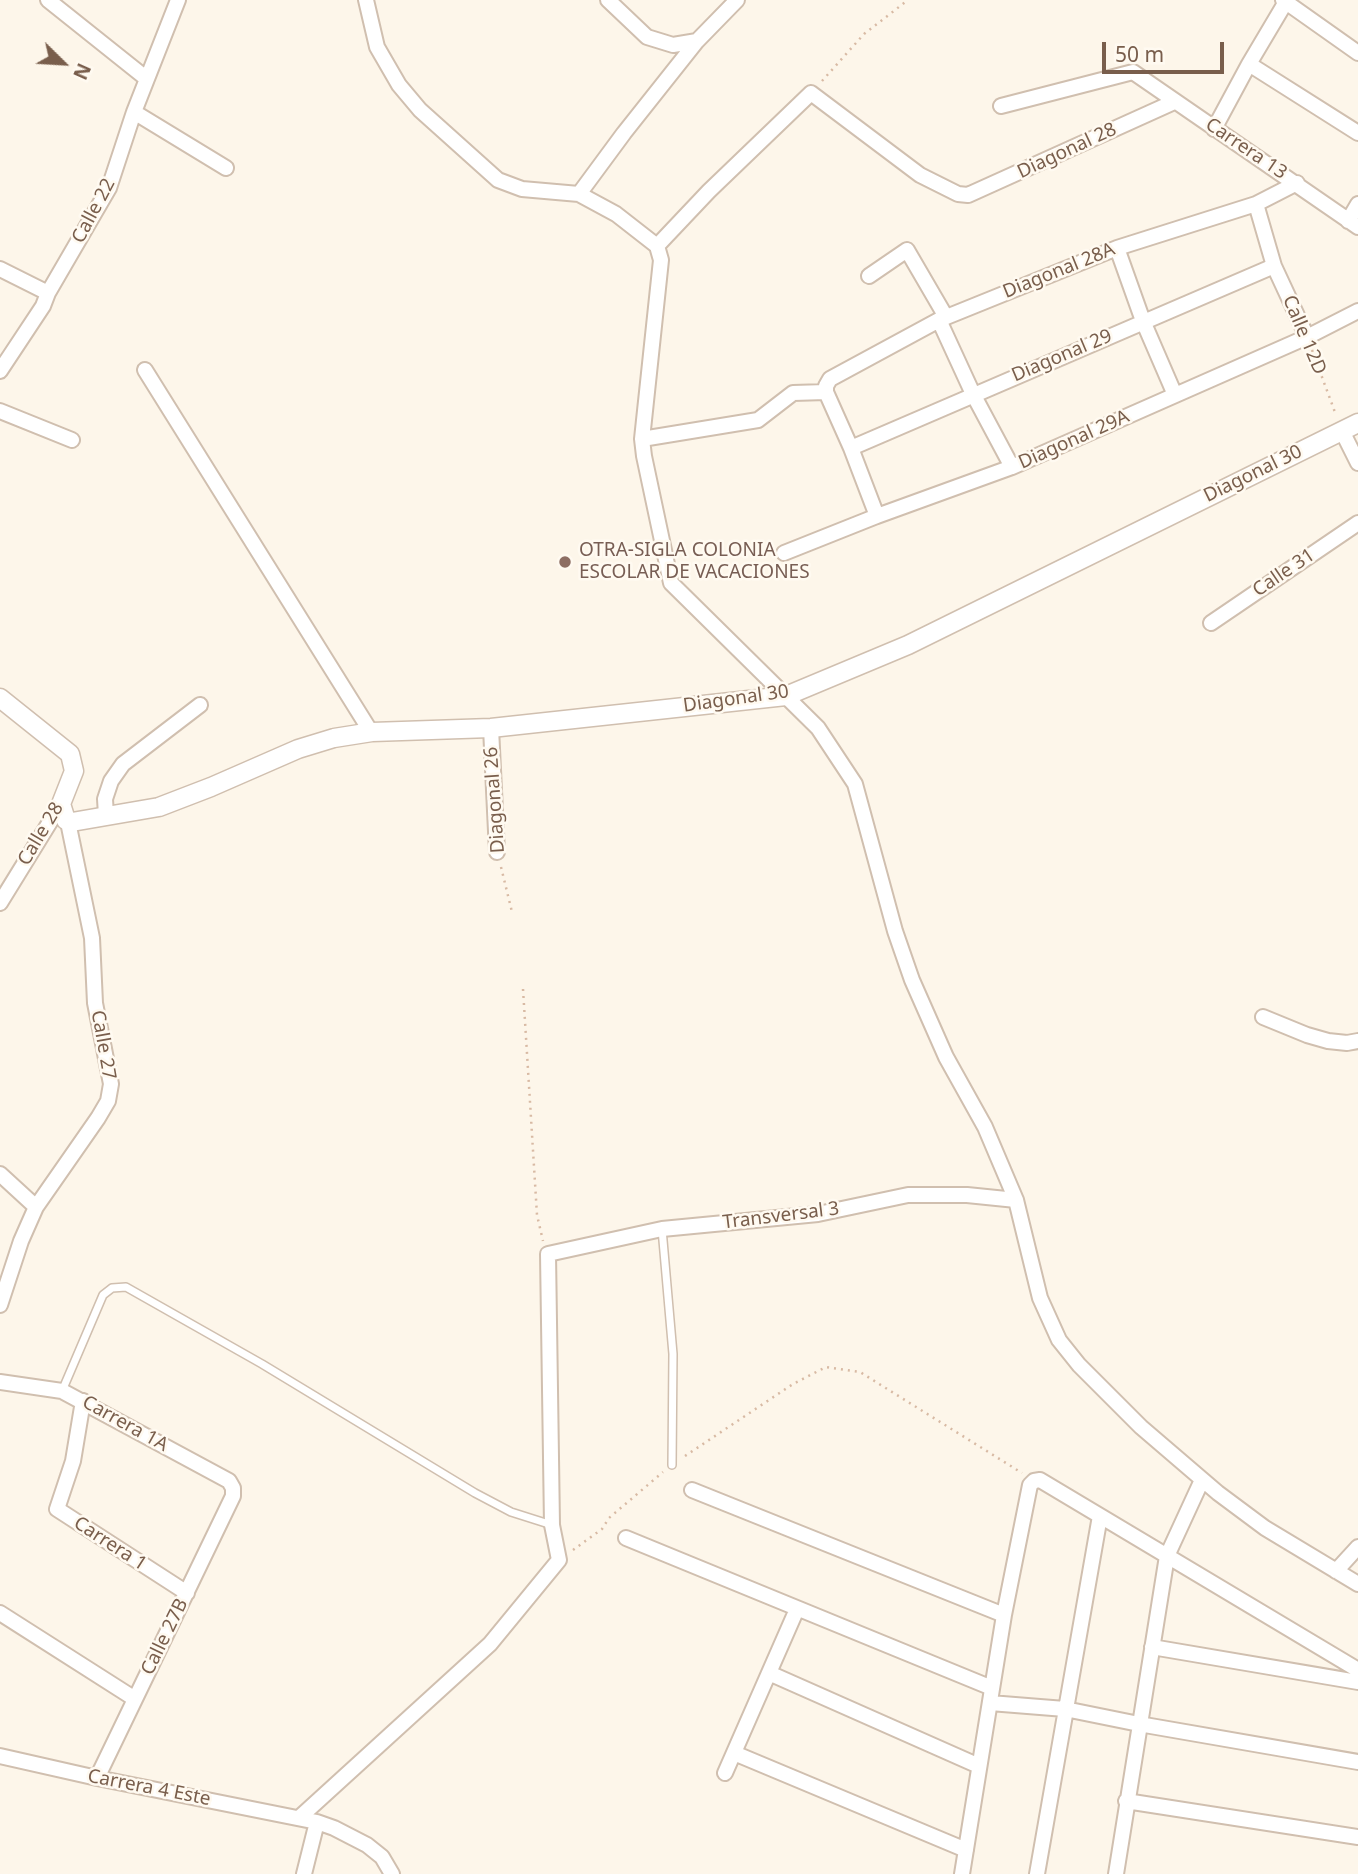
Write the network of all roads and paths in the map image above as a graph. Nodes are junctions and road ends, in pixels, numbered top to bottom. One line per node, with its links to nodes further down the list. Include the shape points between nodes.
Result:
1 (48, 0): 11 (street)
2 (178, 0): 11 (street, Calle 22)
3 (366, 0): 20 (street, via 377,47 420,110 498,180 522,189)
4 (608, 0): 8 (street, via 647,37 673,45)
5 (737, 0): 8 (street)
6 (908, 0): 12 (path, via 863,34)
7 (1285, 1): 9 (street); 10 (street)
8 (696, 41): 20 (street)
9 (1358, 53)
10 (1249, 64): 16 (street); 17 (street)
11 (147, 79): 15 (street, Calle 22)
12 (811, 93): 13 (street, Diagonal 28, via 920,174 968,195); 24 (street)
13 (1174, 102): 14 (street, Carrera 13, via 1133,72); 16 (street, Carrera 13)
14 (1001, 106)
15 (134, 112): 18 (street); 29 (street, Calle 22, via 109,188)
16 (1214, 129): 19 (street, Carrera 13)
17 (1358, 133)
18 (226, 168)
19 (1297, 183): 21 (street, Diagonal 28A); 23 (street, Carrera 13)
20 (579, 194): 24 (street, via 617,214)
21 (1256, 204): 25 (street, Diagonal 28A); 26 (street, Calle 12D)
22 (1358, 204): 23 (street)
23 (1353, 224)
24 (657, 246): 41 (street, via 661,260)
25 (1117, 248): 31 (street, Diagonal 28A); 32 (street)
26 (1274, 266): 32 (street, Diagonal 29); 33 (street, Calle 12D)
27 (0, 269): 29 (street)
28 (869, 276): 31 (street, via 907,250)
29 (48, 293): 35 (street, Calle 22)
30 (1358, 311): 33 (street, Diagonal 29A)
31 (942, 318): 36 (street, Diagonal 28A); 37 (street)
32 (1143, 321): 37 (street, Diagonal 29); 38 (street)
33 (1307, 337): 38 (street, Diagonal 29A); 40 (path, Calle 12D)
34 (145, 370): 54 (street)
35 (0, 371)
36 (828, 386): 41 (street, via 793,393 758,419); 43 (street)
37 (973, 394): 43 (street, Diagonal 29); 45 (street)
38 (1175, 395): 45 (street, Diagonal 29A)
39 (0, 411): 42 (street)
40 (1350, 427): 44 (street); 50 (street, Diagonal 30, via 908,645)
41 (642, 439): 50 (street, via 672,585)
42 (72, 440)
43 (851, 448): 46 (street)
44 (1358, 463)
45 (1012, 467): 46 (street, Diagonal 29A)
46 (877, 516): 48 (street, Diagonal 29A)
47 (1358, 523): 49 (street, Calle 31)
48 (784, 553)
49 (1211, 623)
50 (786, 696): 53 (street, Diagonal 30); 65 (street, via 818,728 855,784 912,980)
51 (0, 698): 55 (street, Calle 28, via 70,754 75,771)
52 (200, 705): 56 (street, via 123,764 105,799)
53 (491, 728): 54 (street, Diagonal 30); 58 (street, Diagonal 26)
54 (371, 732): 56 (street, Diagonal 30, via 298,749 159,807)
55 (61, 804): 57 (street, Calle 27); 59 (street, Calle 28)
56 (106, 815): 57 (street, Diagonal 30)
57 (68, 822): 66 (street, Calle 27, via 92,938 95,1003 111,1084 98,1118)
58 (497, 852): 60 (path, Diagonal 26)
59 (0, 902)
60 (512, 912)
61 (523, 989): 68 (path, via 537,1215)
62 (1263, 1017): 63 (street, via 1328,1041)
63 (1358, 1041)
64 (0, 1174): 66 (street)
65 (1016, 1200): 67 (street, Transversal 3, via 908,1195 818,1214); 75 (street, via 1040,1298 1059,1340 1141,1427)
66 (36, 1207): 69 (street, Calle 27)
67 (662, 1229): 68 (street, Transversal 3); 73 (lane, via 673,1353)
68 (548, 1254): 79 (street)
69 (0, 1305)
70 (0, 1382): 71 (street, Carrera 1A)
71 (62, 1391): 72 (street, Carrera 1A); 79 (lane, via 103,1295 112,1288 126,1287 475,1493 511,1512)
72 (83, 1401): 77 (street, Carrera 1A, via 229,1481); 86 (street, Carrera 1, via 73,1461 57,1509)
73 (672, 1465): 74 (path, via 826,1367 860,1372); 83 (path, via 602,1529)
74 (1034, 1480): 78 (street); 89 (street)
75 (1202, 1480): 82 (street); 84 (street, via 1265,1528)
76 (692, 1490): 89 (street)
77 (233, 1496): 86 (street, Calle 27B)
78 (1100, 1516): 82 (street); 97 (street)
79 (552, 1525): 83 (street)
80 (626, 1538): 87 (street)
81 (1358, 1547): 84 (street)
82 (1167, 1556): 90 (street); 91 (street)
83 (559, 1560): 106 (street, via 490,1644)
84 (1336, 1571): 85 (street)
85 (1358, 1584)
86 (187, 1593): 95 (street, Calle 27B)
87 (797, 1609): 92 (street); 94 (street)
88 (0, 1613): 95 (street)
89 (1004, 1615): 94 (street)
90 (1152, 1647): 93 (street); 98 (street)
91 (1358, 1670)
92 (769, 1673): 99 (street); 102 (street)
93 (1358, 1682)
94 (992, 1688): 96 (street)
95 (135, 1699): 104 (street, Calle 27B)
96 (990, 1703): 97 (street); 102 (street)
97 (1065, 1709): 98 (street); 113 (street)
98 (1139, 1724): 101 (street); 105 (street)
99 (734, 1753): 103 (street); 109 (street)
100 (0, 1756): 104 (street, Carrera 4 Este)
101 (1358, 1762)
102 (979, 1766): 109 (street)
103 (725, 1773)
104 (97, 1778): 106 (street, Carrera 4 Este)
105 (1126, 1801): 108 (street); 114 (street)
106 (299, 1818): 107 (street, Carrera 4 Este)
107 (317, 1822): 110 (street); 111 (street, Carrera 4 Este, via 367,1845 382,1857)
108 (1358, 1837)
109 (966, 1850): 112 (street)
110 (304, 1874)
111 (392, 1874)
112 (962, 1874)
113 (1037, 1874)
114 (1116, 1874)

